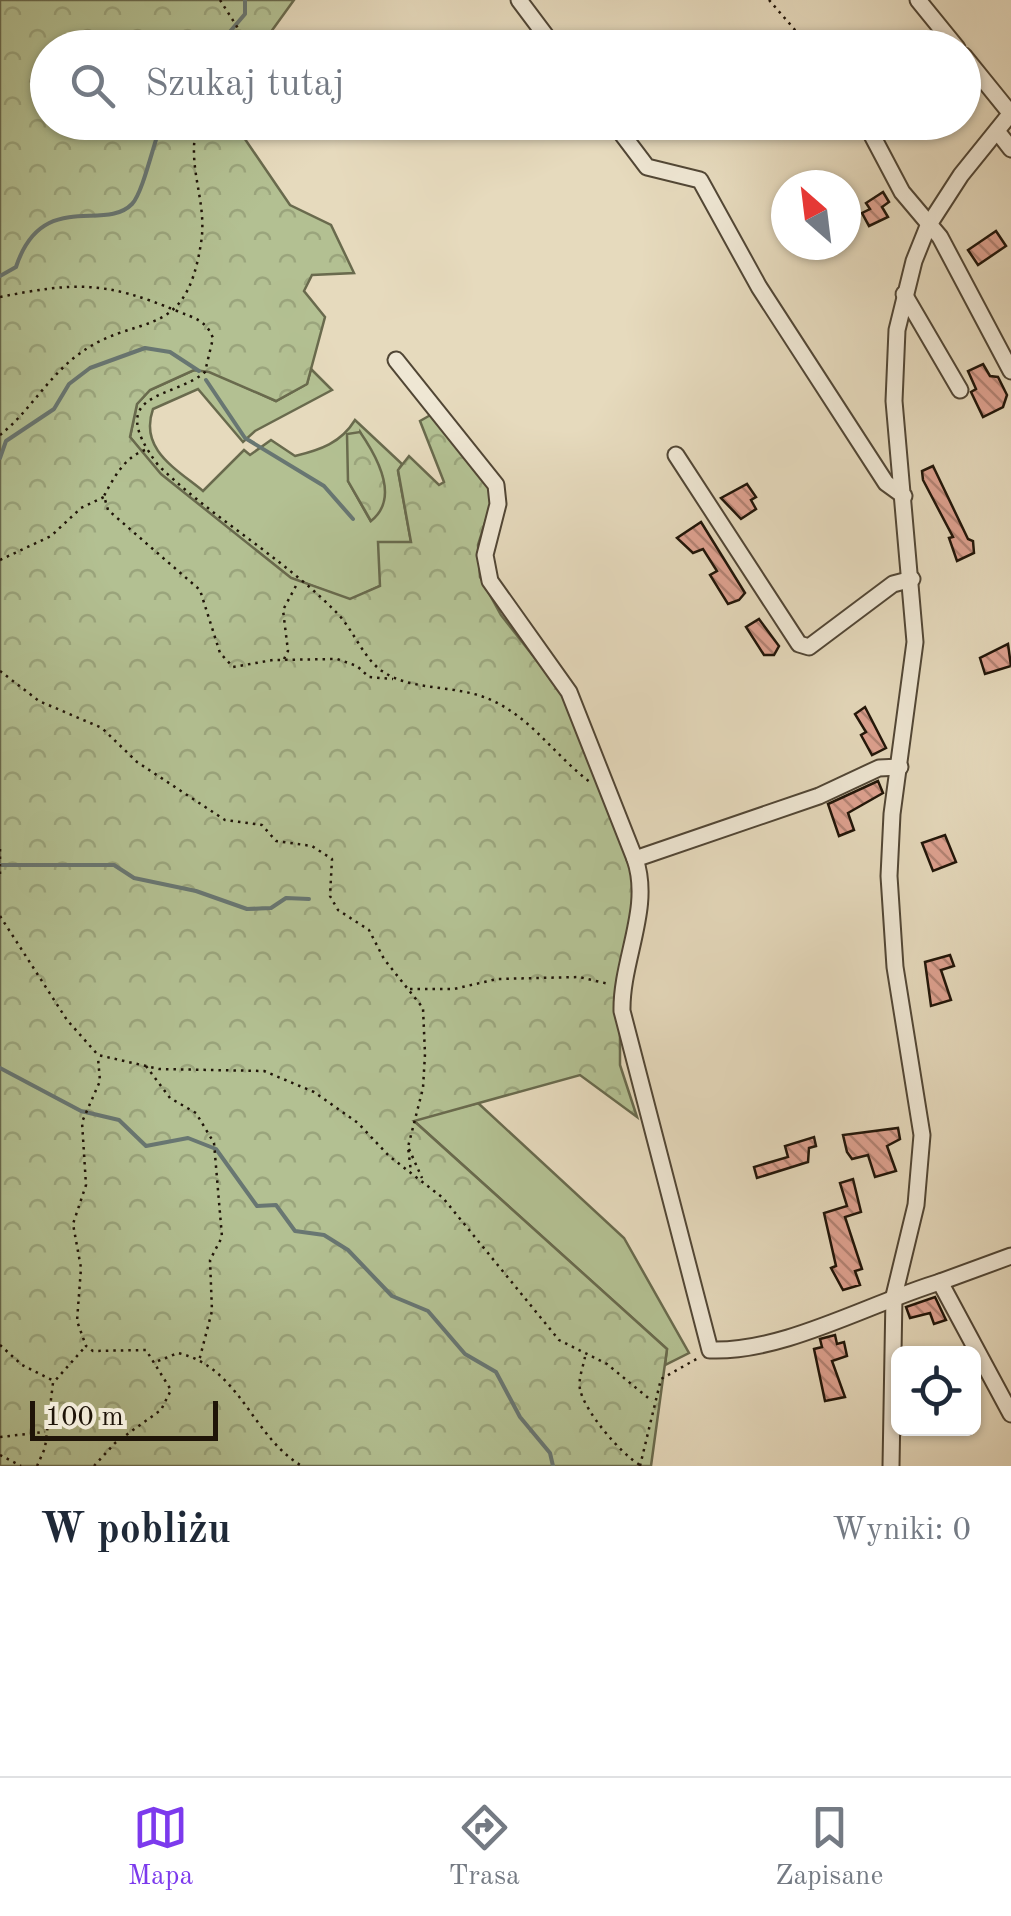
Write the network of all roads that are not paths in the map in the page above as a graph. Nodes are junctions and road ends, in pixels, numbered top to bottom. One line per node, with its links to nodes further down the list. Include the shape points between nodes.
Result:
1 (519, 0): 3 (street)
2 (918, 0): 4 (street)
3 (542, 30)
4 (942, 30)
5 (981, 77): 6 (street)
6 (1011, 113): 7 (street)
7 (997, 131): 10 (street); 11 (street)
8 (626, 140): 17 (street, via 647,168 700,180 769,304 886,483)
9 (875, 140): 11 (street)
10 (1011, 149)
11 (928, 226): 12 (street); 14 (street)
12 (904, 294): 15 (street); 17 (street, via 894,369)
13 (396, 360): 20 (street, via 496,485 498,504 484,555 490,581 568,692)
14 (1011, 371)
15 (960, 390)
16 (676, 456): 18 (street, via 799,644 809,646 893,584)
17 (904, 496): 18 (street)
18 (912, 579): 19 (street, via 914,678)
19 (900, 767): 20 (street, via 880,768); 23 (street, via 889,845 891,924 922,1136 916,1204)
20 (635, 860): 23 (street, via 642,897 622,986 626,1036 710,1350 833,1323)
21 (1011, 1256): 22 (street)
22 (940, 1282): 23 (street); 24 (street)
23 (894, 1296): 25 (street)
24 (1011, 1414)
25 (891, 1466)

